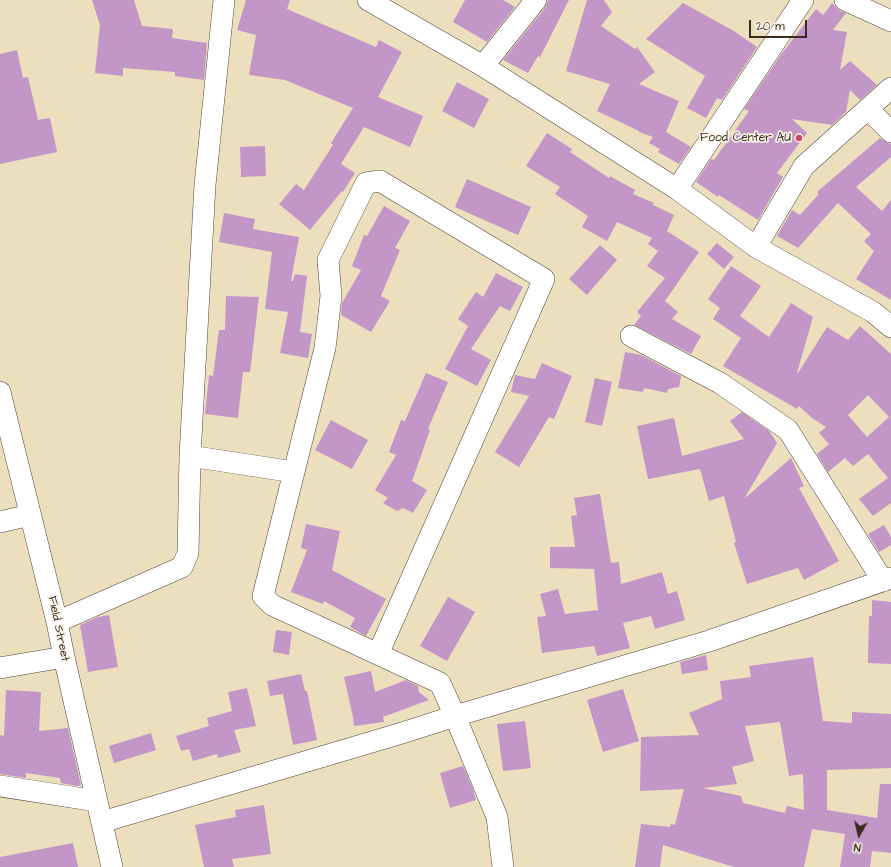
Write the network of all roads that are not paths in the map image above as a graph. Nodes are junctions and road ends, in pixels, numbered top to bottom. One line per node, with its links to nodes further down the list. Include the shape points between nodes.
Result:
1 (224, 0): 16 (street, via 205,185)
2 (368, 0): 7 (street)
3 (536, 0): 7 (street)
4 (803, 0): 11 (street)
5 (845, 0): 6 (street)
6 (891, 20)
7 (483, 66): 11 (street)
8 (891, 88): 9 (street)
9 (868, 109): 10 (street); 12 (street, via 804,166)
10 (891, 132)
11 (677, 189): 12 (street)
12 (756, 247): 13 (street, via 873,312)
13 (891, 327)
14 (631, 336): 20 (street, via 720,383 788,430)
15 (0, 394): 18 (street, Field Street)
16 (190, 456): 17 (street); 21 (street, via 188,554 182,566)
17 (294, 472): 22 (street, via 263,596 272,606); 22 (street, via 325,348 331,296 328,260 366,183 380,181 544,279)
18 (30, 515): 19 (street); 21 (street, Field Street)
19 (0, 522)
20 (887, 580): 25 (street, via 709,641)
21 (57, 622): 23 (street, Field Street)
22 (378, 654): 25 (street, via 440,683)
23 (64, 657): 24 (street); 27 (street, Field Street)
24 (0, 668)
25 (455, 716): 28 (street); 30 (street, via 497,817)
26 (0, 786): 27 (street)
27 (97, 802): 28 (street, Field Street)
28 (102, 822): 29 (street, Field Street)
29 (112, 867)
30 (503, 867)

